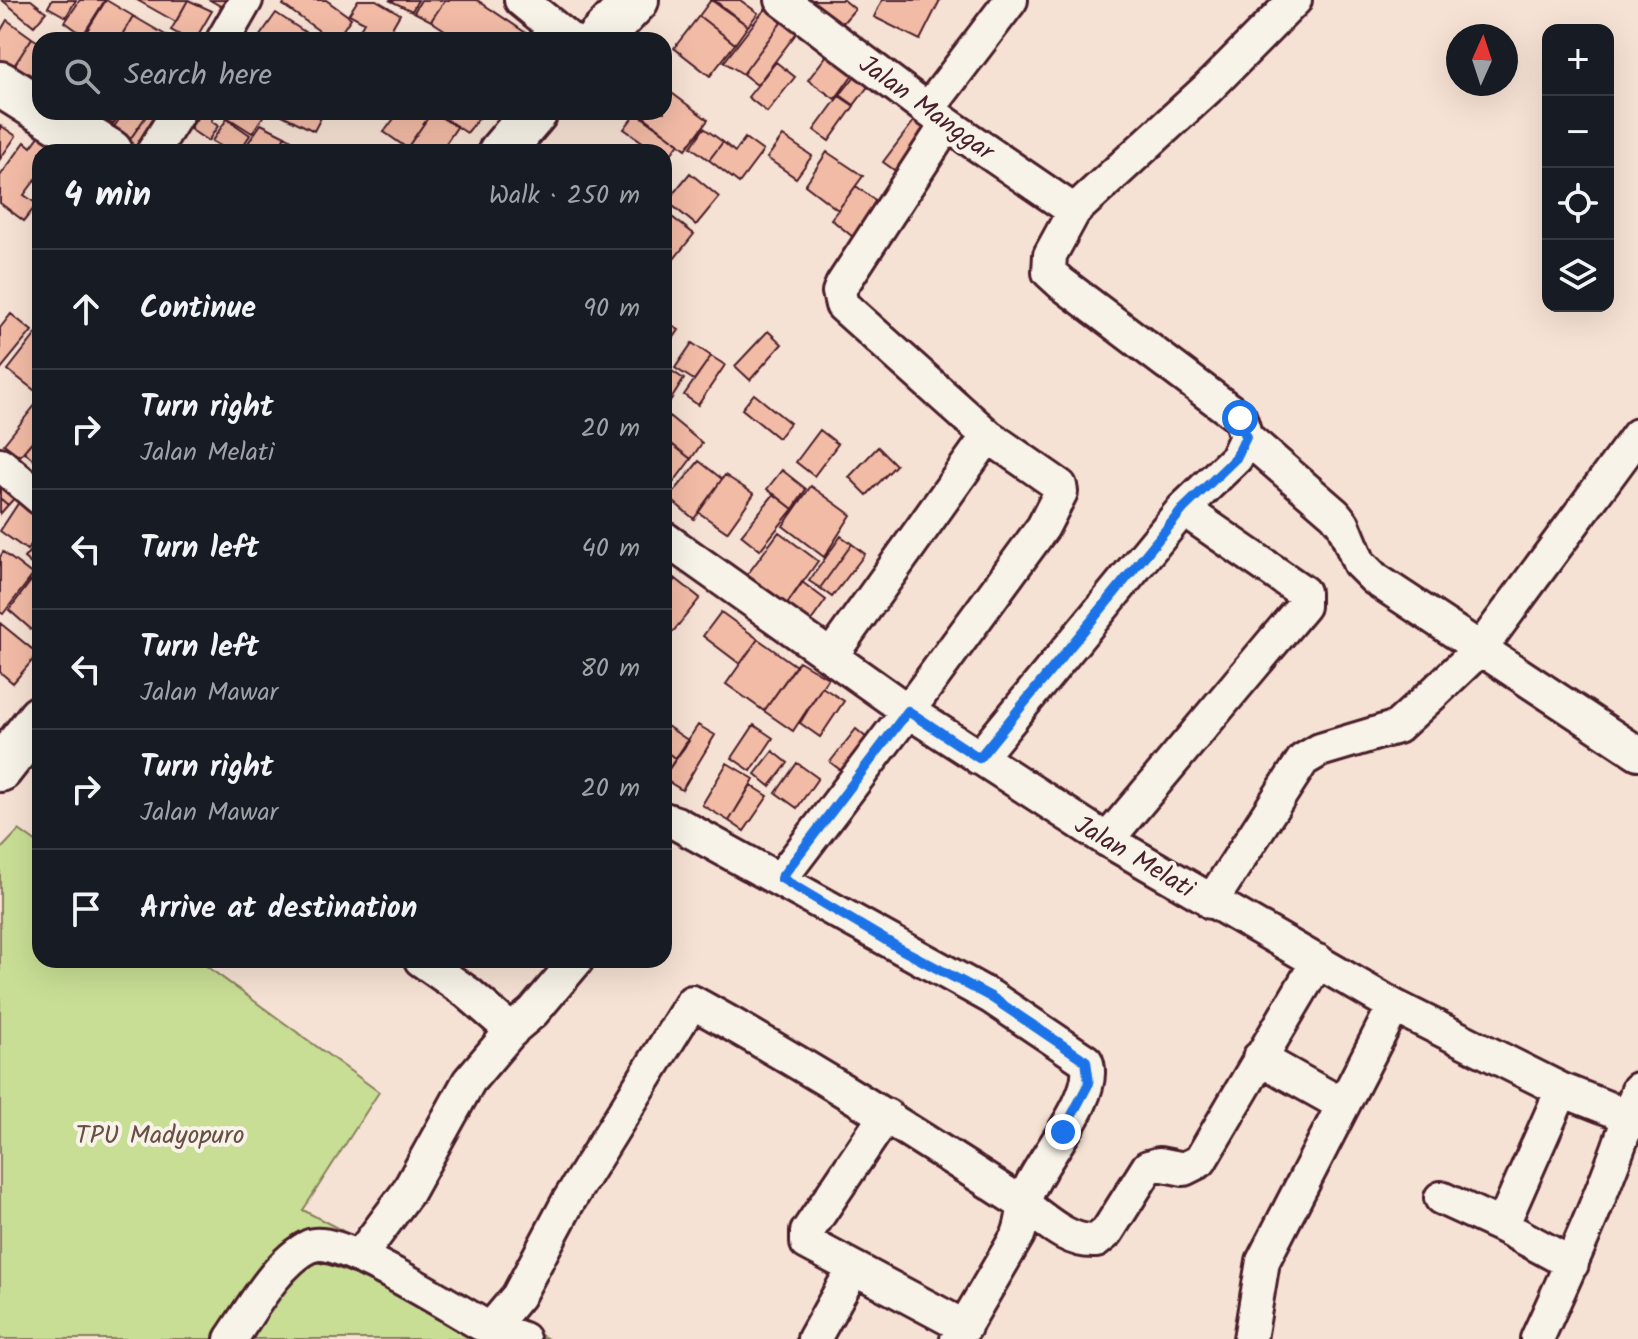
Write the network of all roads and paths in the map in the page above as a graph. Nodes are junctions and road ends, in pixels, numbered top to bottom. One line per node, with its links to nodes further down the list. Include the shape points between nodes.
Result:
1 (246, 0): 7 (street)
2 (521, 0): 8 (street)
3 (636, 0): 9 (main road)
4 (782, 0): 12 (street, Jalan Manggar)
5 (1011, 0): 12 (street)
6 (1295, 0): 19 (street)
7 (228, 32)
8 (560, 32)
9 (606, 32)
10 (0, 84): 11 (main road)
11 (32, 104)
12 (938, 116): 19 (street, Jalan Manggar); 21 (street, via 839,292 842,305)
13 (58, 120): 16 (main road)
14 (173, 120): 17 (street)
15 (528, 120): 18 (main road)
16 (97, 144)
17 (158, 144)
18 (508, 144)
19 (1074, 211): 22 (street, via 1050,255 1049,272 1240,418)
20 (1638, 435): 27 (street)
21 (988, 436): 28 (street); 29 (street, via 1060,486 1061,492 1043,527)
22 (1246, 437): 25 (street, via 1236,458); 27 (street, via 1335,514 1359,563 1375,579)
23 (0, 464): 24 (street)
24 (32, 491)
25 (1183, 509): 32 (street); 35 (street, via 1303,592 1303,606)
26 (672, 544): 28 (street, Jalan Melati)
27 (1481, 648): 31 (street); 37 (street, via 1397,727 1303,760)
28 (831, 656): 29 (street, Jalan Melati)
29 (908, 711): 32 (street, Jalan Melati); 36 (street)
30 (32, 728): 33 (main road)
31 (1638, 753)
32 (979, 758): 35 (street, Jalan Melati)
33 (0, 769)
34 (672, 829): 36 (street)
35 (1107, 840): 37 (street, Jalan Melati)
36 (781, 878): 49 (street, via 991,997 1086,1061 1089,1083 1028,1192)
37 (1211, 902): 38 (street, Jalan Melati)
38 (1318, 961): 41 (street, Jalan Melati); 43 (street)
39 (432, 968): 42 (street)
40 (570, 968): 42 (street)
41 (1394, 1006): 44 (street, Jalan Melati); 45 (street)
42 (512, 1031): 51 (street, via 469,1081 407,1193)
43 (1259, 1058): 45 (street); 49 (street, via 1200,1161 1184,1169 1148,1167 1096,1241 1072,1239)
44 (1562, 1090): 46 (street, Jalan Melati); 50 (street)
45 (1343, 1105): 59 (street, via 1263,1261)
46 (1635, 1109): 52 (street)
47 (886, 1115): 49 (street); 53 (street, via 807,1232 807,1243); 54 (street, via 692,1002 568,1202 518,1296)
48 (1441, 1198): 50 (street)
49 (1026, 1206): 55 (street, via 1018,1235)
50 (1502, 1226): 52 (street)
51 (360, 1256): 54 (street); 56 (street, via 324,1243 310,1246 290,1261)
52 (1572, 1264): 60 (street)
53 (853, 1269): 55 (street); 58 (street)
54 (492, 1327): 57 (street)
55 (961, 1333)
56 (231, 1339)
57 (523, 1339)
58 (814, 1339)
59 (1250, 1339)
60 (1537, 1339)

